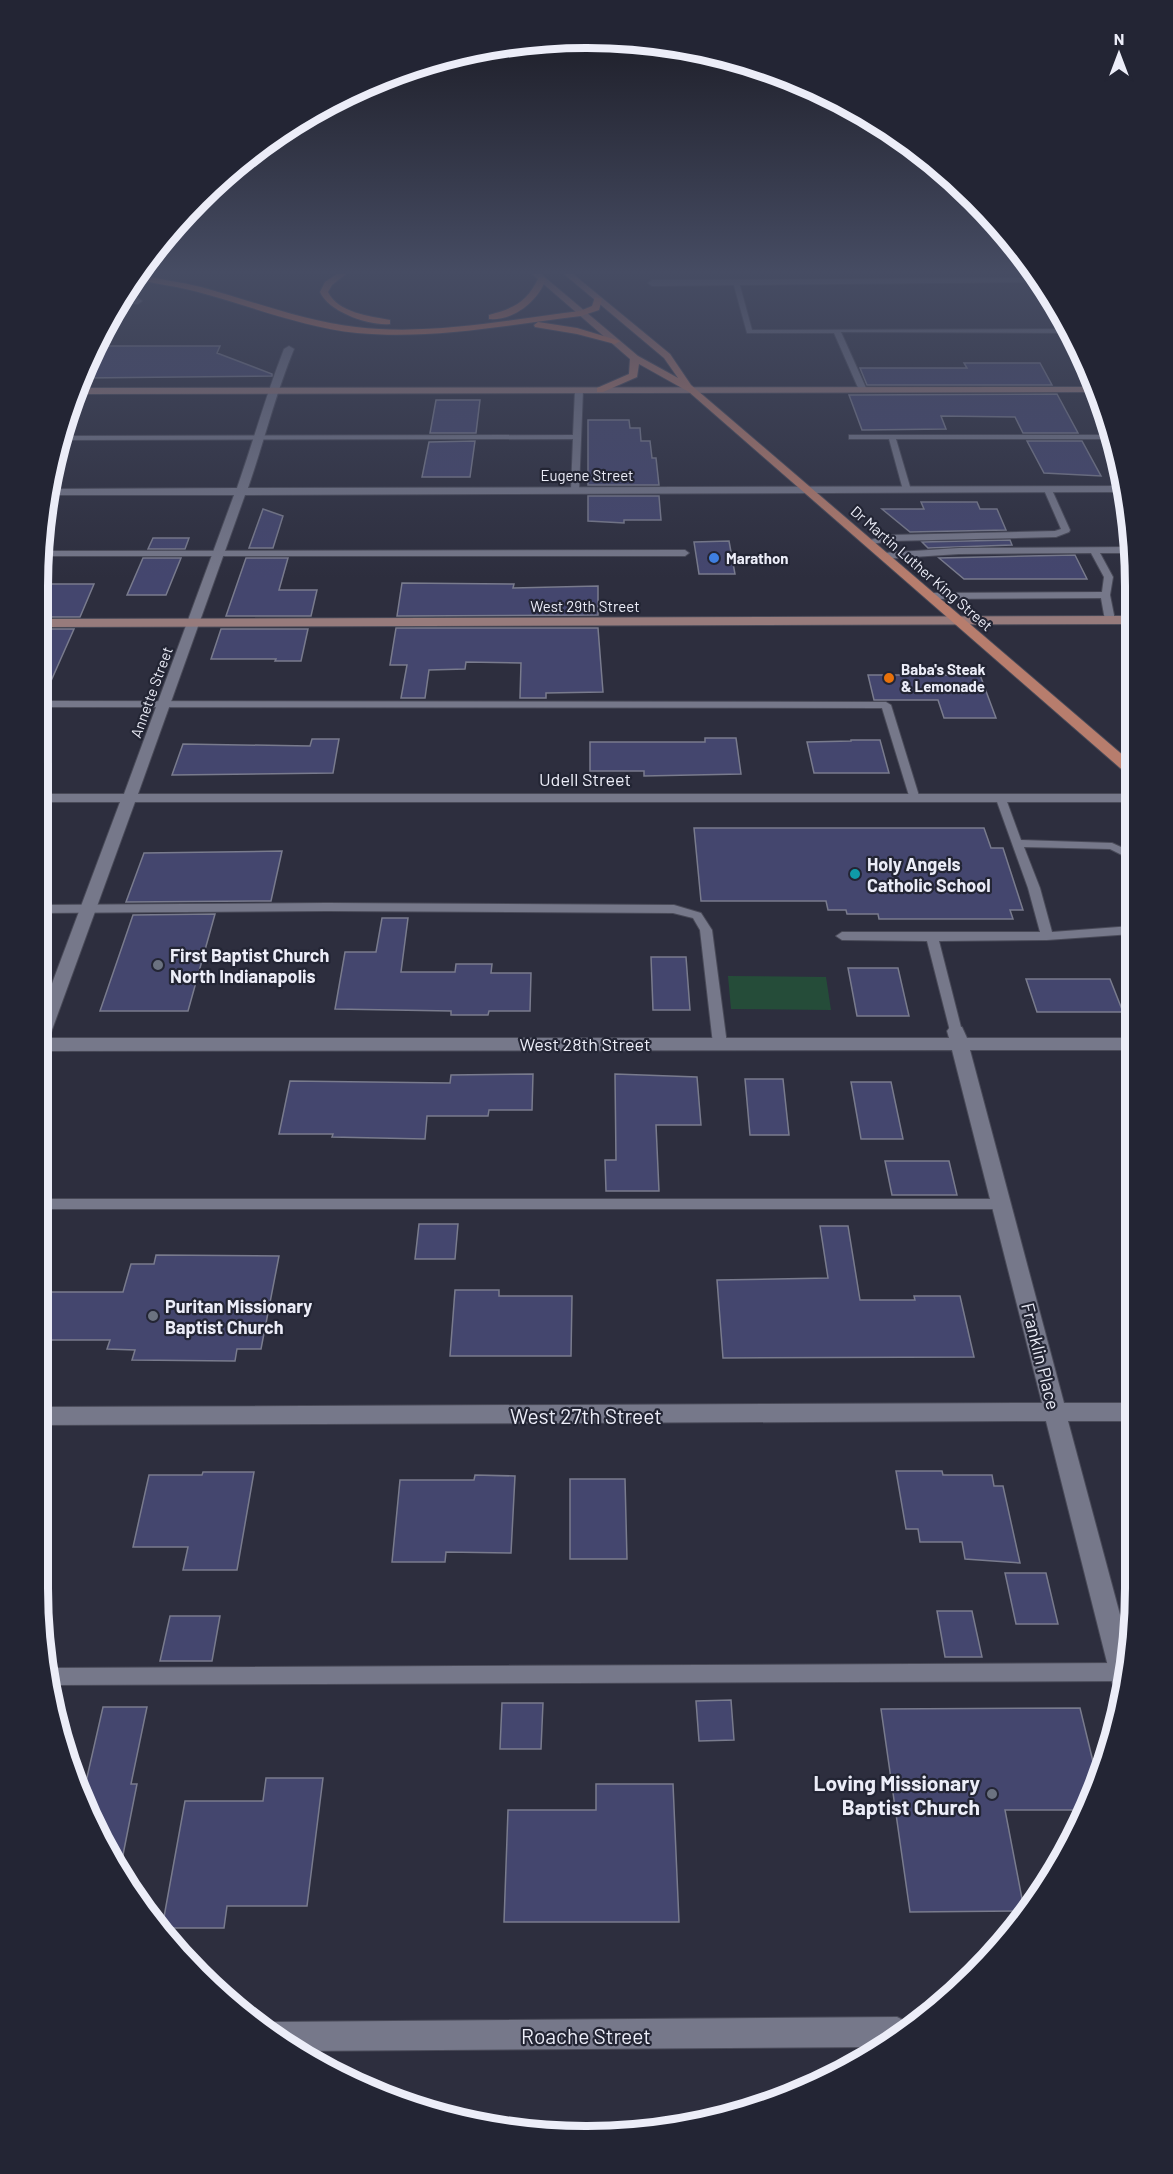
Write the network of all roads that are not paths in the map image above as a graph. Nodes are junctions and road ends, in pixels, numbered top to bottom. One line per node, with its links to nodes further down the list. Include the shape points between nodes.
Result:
1 (278, 375): 12 (street, Annette Street)
2 (633, 375): 7 (main road)
3 (666, 375): 8 (main road, Dr Martin Luther King Street)
4 (681, 375): 8 (main road, Dr Martin Luther King Street)
5 (857, 375): 9 (lane)
6 (579, 390): 7 (main road); 12 (main road); 13 (lane)
7 (600, 390): 8 (main road)
8 (692, 390): 9 (main road); 21 (main road, Dr Martin Luther King Street)
9 (863, 390): 10 (main road)
10 (1088, 390)
11 (85, 391): 12 (main road)
12 (272, 391): 18 (street, Annette Street)
13 (577, 436): 18 (lane); 20 (lane)
14 (852, 437): 15 (lane)
15 (892, 437): 16 (lane); 22 (lane)
16 (1104, 437)
17 (69, 438): 18 (lane)
18 (260, 438): 24 (street, Annette Street)
19 (1116, 489): 23 (street, Eugene Street)
20 (575, 490): 21 (street, Eugene Street); 24 (street, Eugene Street)
21 (805, 490): 22 (street, Eugene Street); 26 (main road, Dr Martin Luther King Street)
22 (907, 490): 23 (street, Eugene Street)
23 (1048, 490): 26 (lane, via 1066,530 1056,534)
24 (241, 491): 25 (street, Eugene Street); 30 (street, Annette Street)
25 (56, 492)
26 (866, 542): 32 (main road, Dr Martin Luther King Street)
27 (1094, 550): 28 (lane); 32 (lane); 33 (lane, via 1110,578)
28 (1124, 550)
29 (49, 553): 30 (lane)
30 (218, 553): 31 (lane); 39 (street, Annette Street)
31 (685, 553)
32 (883, 556): 34 (main road, Dr Martin Luther King Street)
33 (1105, 595): 34 (lane); 35 (lane)
34 (929, 596): 37 (main road, Dr Martin Luther King Street)
35 (1110, 620): 36 (main road, West 29th Street); 37 (main road, West 29th Street)
36 (1125, 620)
37 (959, 621): 39 (main road, West 29th Street); 42 (main road, Dr Martin Luther King Street)
38 (48, 623): 39 (main road, West 29th Street)
39 (194, 623): 41 (street, Annette Street)
40 (48, 704): 41 (lane)
41 (164, 704): 44 (street, Annette Street); 46 (lane, via 886,705)
42 (1125, 765)
43 (48, 798): 44 (street, Udell Street)
44 (129, 798): 46 (street, Udell Street); 51 (street, Annette Street)
45 (1125, 798): 47 (street, Udell Street)
46 (915, 799): 47 (street, Udell Street)
47 (1001, 799): 48 (lane)
48 (1017, 843): 49 (lane, via 1112,846); 54 (lane)
49 (1125, 852)
50 (48, 909): 51 (lane)
51 (88, 909): 56 (street, Annette Street); 59 (lane, via 675,909 697,916 706,930)
52 (1125, 930): 54 (lane)
53 (842, 936): 55 (lane)
54 (1047, 936): 55 (lane)
55 (932, 937): 57 (lane)
56 (48, 1017)
57 (958, 1037): 59 (street, West 28th Street); 60 (street, West 28th Street); 62 (street, Franklin Place)
58 (48, 1044): 59 (street, West 28th Street)
59 (720, 1044)
60 (1125, 1044)
61 (48, 1204): 62 (lane)
62 (1001, 1204): 64 (street, Franklin Place)
63 (1125, 1412): 64 (street, West 27th Street)
64 (1056, 1413): 65 (street, West 27th Street); 66 (street, Franklin Place)
65 (48, 1416)
66 (1119, 1663)
67 (56, 1676): 68 (lane)
68 (1117, 1677)
69 (890, 2032): 70 (street, Roache Street)
70 (290, 2037)

